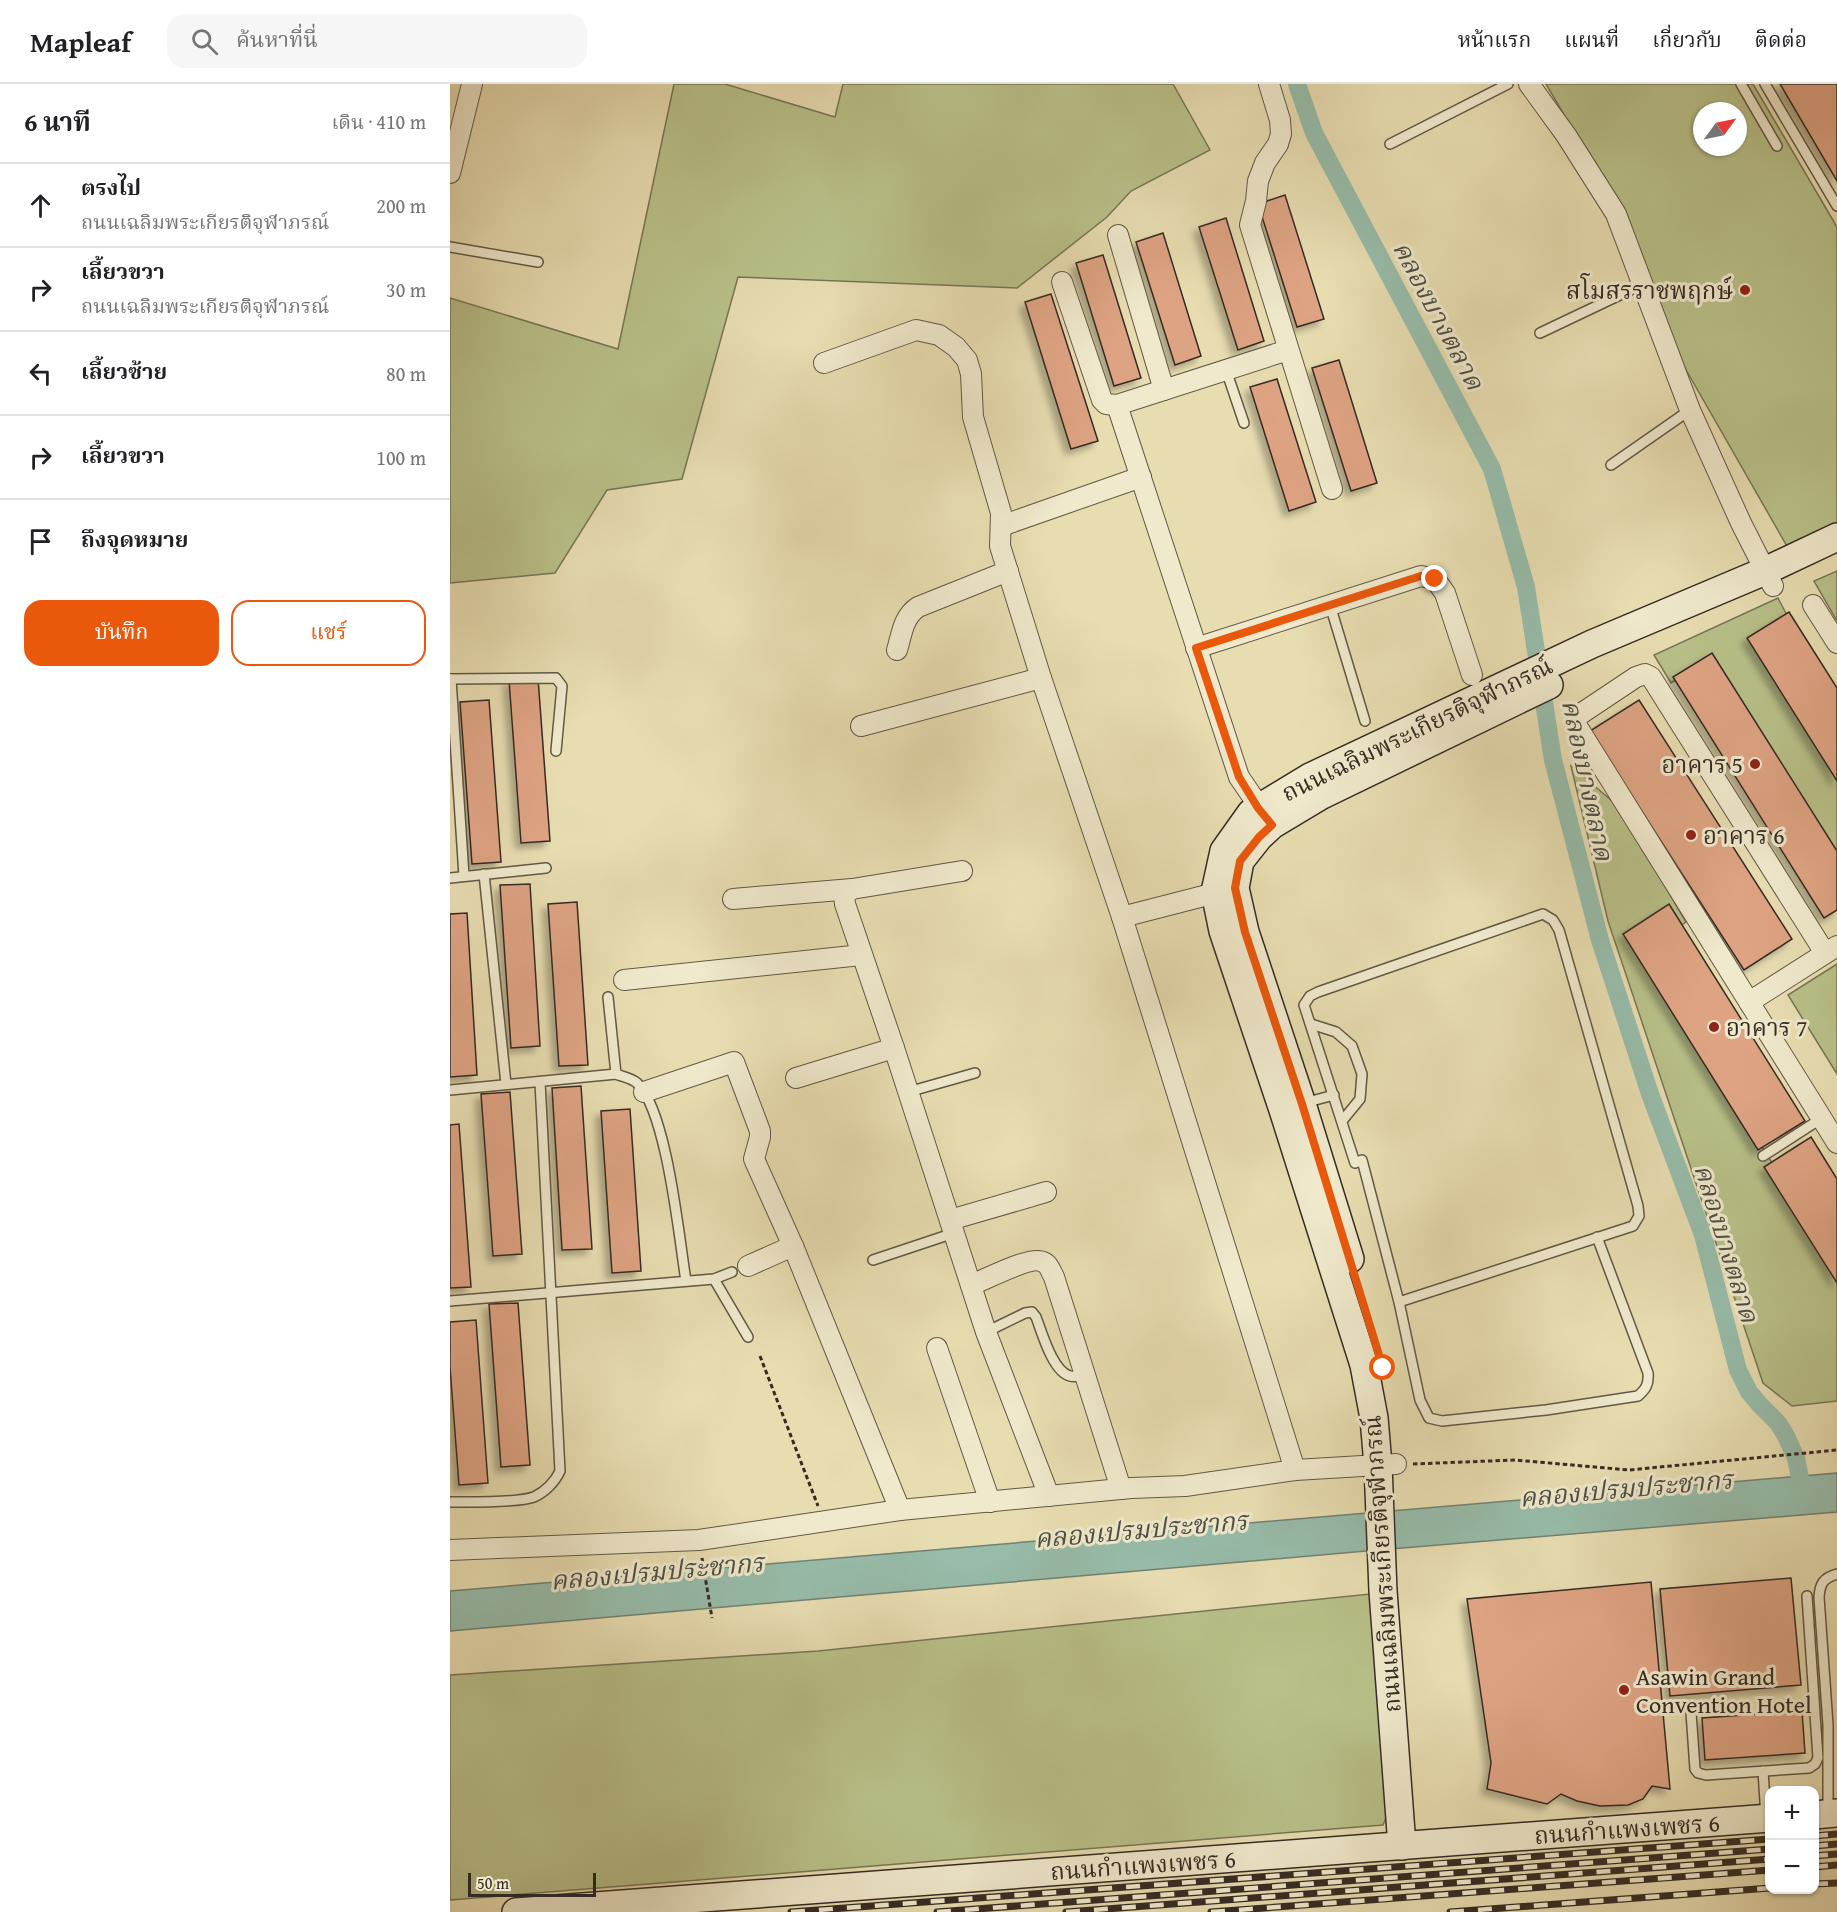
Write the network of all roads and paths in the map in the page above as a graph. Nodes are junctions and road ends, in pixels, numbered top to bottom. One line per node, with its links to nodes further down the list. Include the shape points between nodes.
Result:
1 (472, 84): 9 (street)
2 (1269, 84): 17 (street, via 1281,134 1258,181 1250,225)
3 (1508, 84): 7 (lane)
4 (1529, 84): 15 (street, via 1616,214)
5 (1741, 84): 8 (lane)
6 (1765, 84): 10 (lane)
7 (1390, 144)
8 (1777, 146)
9 (450, 173)
10 (1837, 206)
11 (1119, 235): 20 (street)
12 (450, 247): 13 (lane)
13 (538, 262)
14 (1062, 282): 21 (street, via 1102,400)
15 (1643, 284): 16 (lane); 22 (street)
16 (1540, 333)
17 (1288, 350): 19 (street); 26 (street)
18 (824, 363): 27 (street, via 916,330 939,334 956,347 968,360 973,417 995,489)
19 (1226, 370): 20 (street); 23 (lane)
20 (1164, 390): 21 (street)
21 (1117, 405): 25 (street)
22 (1690, 410): 24 (lane); 31 (street)
23 (1244, 423)
24 (1611, 465)
25 (1141, 477): 27 (street); 35 (street)
26 (1332, 489)
27 (1001, 526): 30 (street, via 1000,546)
28 (1837, 537): 31 (street, ถนนเฉลิมพระเกียรติจุฬาภรณ์)
29 (1837, 556): 31 (street, ถนนเฉลิมพระเกียรติจุฬาภรณ์)
30 (1008, 571): 36 (street, via 910,612); 38 (street)
31 (1769, 579): 43 (street, ถนนเฉลิมพระเกียรติจุฬาภรณ์, via 1595,652 1476,710 1322,795)
32 (1330, 605): 35 (street); 37 (street, via 1421,576 1435,579 1446,593); 40 (lane)
33 (1813, 605): 34 (street)
34 (1837, 643)
35 (1196, 648): 43 (street, via 1239,777)
36 (897, 650)
37 (1472, 675)
38 (1041, 678): 41 (street); 52 (street)
39 (451, 679): 42 (lane, via 556,678 562,686); 47 (lane)
40 (1365, 721)
41 (861, 726)
42 (556, 751)
43 (1265, 816): 50 (street, ถนนเฉลิมพระเกียรติจุฬาภรณ์, via 1259,837 1240,861)
44 (546, 868): 46 (lane)
45 (962, 871): 49 (street)
46 (484, 874): 47 (lane); 64 (lane)
47 (464, 876): 48 (lane)
48 (450, 878)
49 (852, 889): 51 (street); 54 (street, via 844,895 844,904)
50 (1225, 890): 52 (street); 69 (street, ถนนเฉลิมพระเกียรติจุฬาภรณ์, via 1245,932)
51 (733, 899)
52 (1122, 917): 92 (street)
53 (1831, 950): 57 (street); 57 (street, via 1651,677 1636,677 1579,715 1575,723)
54 (861, 955): 55 (street); 59 (street)
55 (624, 980)
56 (608, 998): 61 (lane)
57 (1749, 1002): 70 (street)
58 (1311, 1024): 68 (lane); 71 (lane, via 1336,1032 1352,1046 1362,1074 1360,1099); 76 (lane, via 1304,1005 1318,992 1543,914 1552,920 1559,930 1638,1206 1634,1226)
59 (894, 1048): 62 (street); 67 (street)
60 (975, 1073): 67 (lane)
61 (616, 1074): 63 (lane); 66 (lane, via 638,1084)
62 (796, 1078)
63 (540, 1082): 64 (lane); 83 (lane)
64 (506, 1084): 65 (lane)
65 (450, 1090)
66 (644, 1092): 77 (street, via 734,1062 760,1131 754,1159); 81 (lane, via 665,1150)
67 (908, 1092): 75 (street)
68 (1334, 1095): 69 (lane); 71 (lane)
69 (1292, 1107): 93 (street, ถนนเฉลิมพระเกียรติจุฬาภรณ์, via 1383,1368 1393,1420)
70 (1829, 1114): 72 (street); 73 (lane)
71 (1342, 1121): 85 (lane, via 1355,1163 1362,1160)
72 (1837, 1143)
73 (1763, 1156)
74 (1046, 1192): 75 (street)
75 (952, 1226): 78 (lane); 82 (street)
76 (1597, 1238): 85 (lane); 85 (lane, via 1648,1373 1649,1382 1638,1396 1442,1421 1429,1418 1420,1400)
77 (793, 1246): 79 (street); 98 (street)
78 (873, 1260)
79 (740, 1269): 80 (lane)
80 (714, 1278): 81 (lane); 87 (lane)
81 (686, 1281): 83 (lane)
82 (971, 1286): 86 (street); 90 (street, via 1026,1262 1042,1261 1054,1277)
83 (551, 1292): 84 (lane); 96 (lane, via 561,1466 558,1477 531,1498)
84 (450, 1301)
85 (1399, 1302)
86 (986, 1332): 90 (lane, via 1032,1312 1060,1371 1069,1376); 95 (street)
87 (748, 1337)
88 (937, 1348): 97 (street)
89 (760, 1356): 99 (path)
90 (1085, 1376): 94 (street)
91 (1837, 1450): 93 (path, via 1629,1470 1515,1460)
92 (1295, 1470): 93 (street); 94 (street, via 1185,1486)
93 (1387, 1473): 110 (street, ถนนเฉลิมพระเกียรติจุฬาภรณ์)
94 (1121, 1489): 95 (street)
95 (1049, 1496): 97 (street)
96 (450, 1502)
97 (990, 1502): 98 (street)
98 (900, 1510): 99 (street)
99 (824, 1521): 100 (street, via 699,1540)
100 (450, 1550)
101 (701, 1553): 104 (path)
102 (1837, 1574): 108 (lane, via 1824,1579 1819,1597 1828,1725)
103 (1807, 1596): 106 (lane, via 1818,1758 1809,1768)
104 (712, 1618)
105 (1691, 1712): 106 (lane, via 1698,1773)
106 (1762, 1771): 107 (lane)
107 (1765, 1794)
108 (1826, 1814)
109 (1765, 1818): 110 (street, ถนนกำแพงเพชร 6)
110 (1411, 1845): 111 (street, ถนนกำแพงเพชร 6)
111 (516, 1912)

